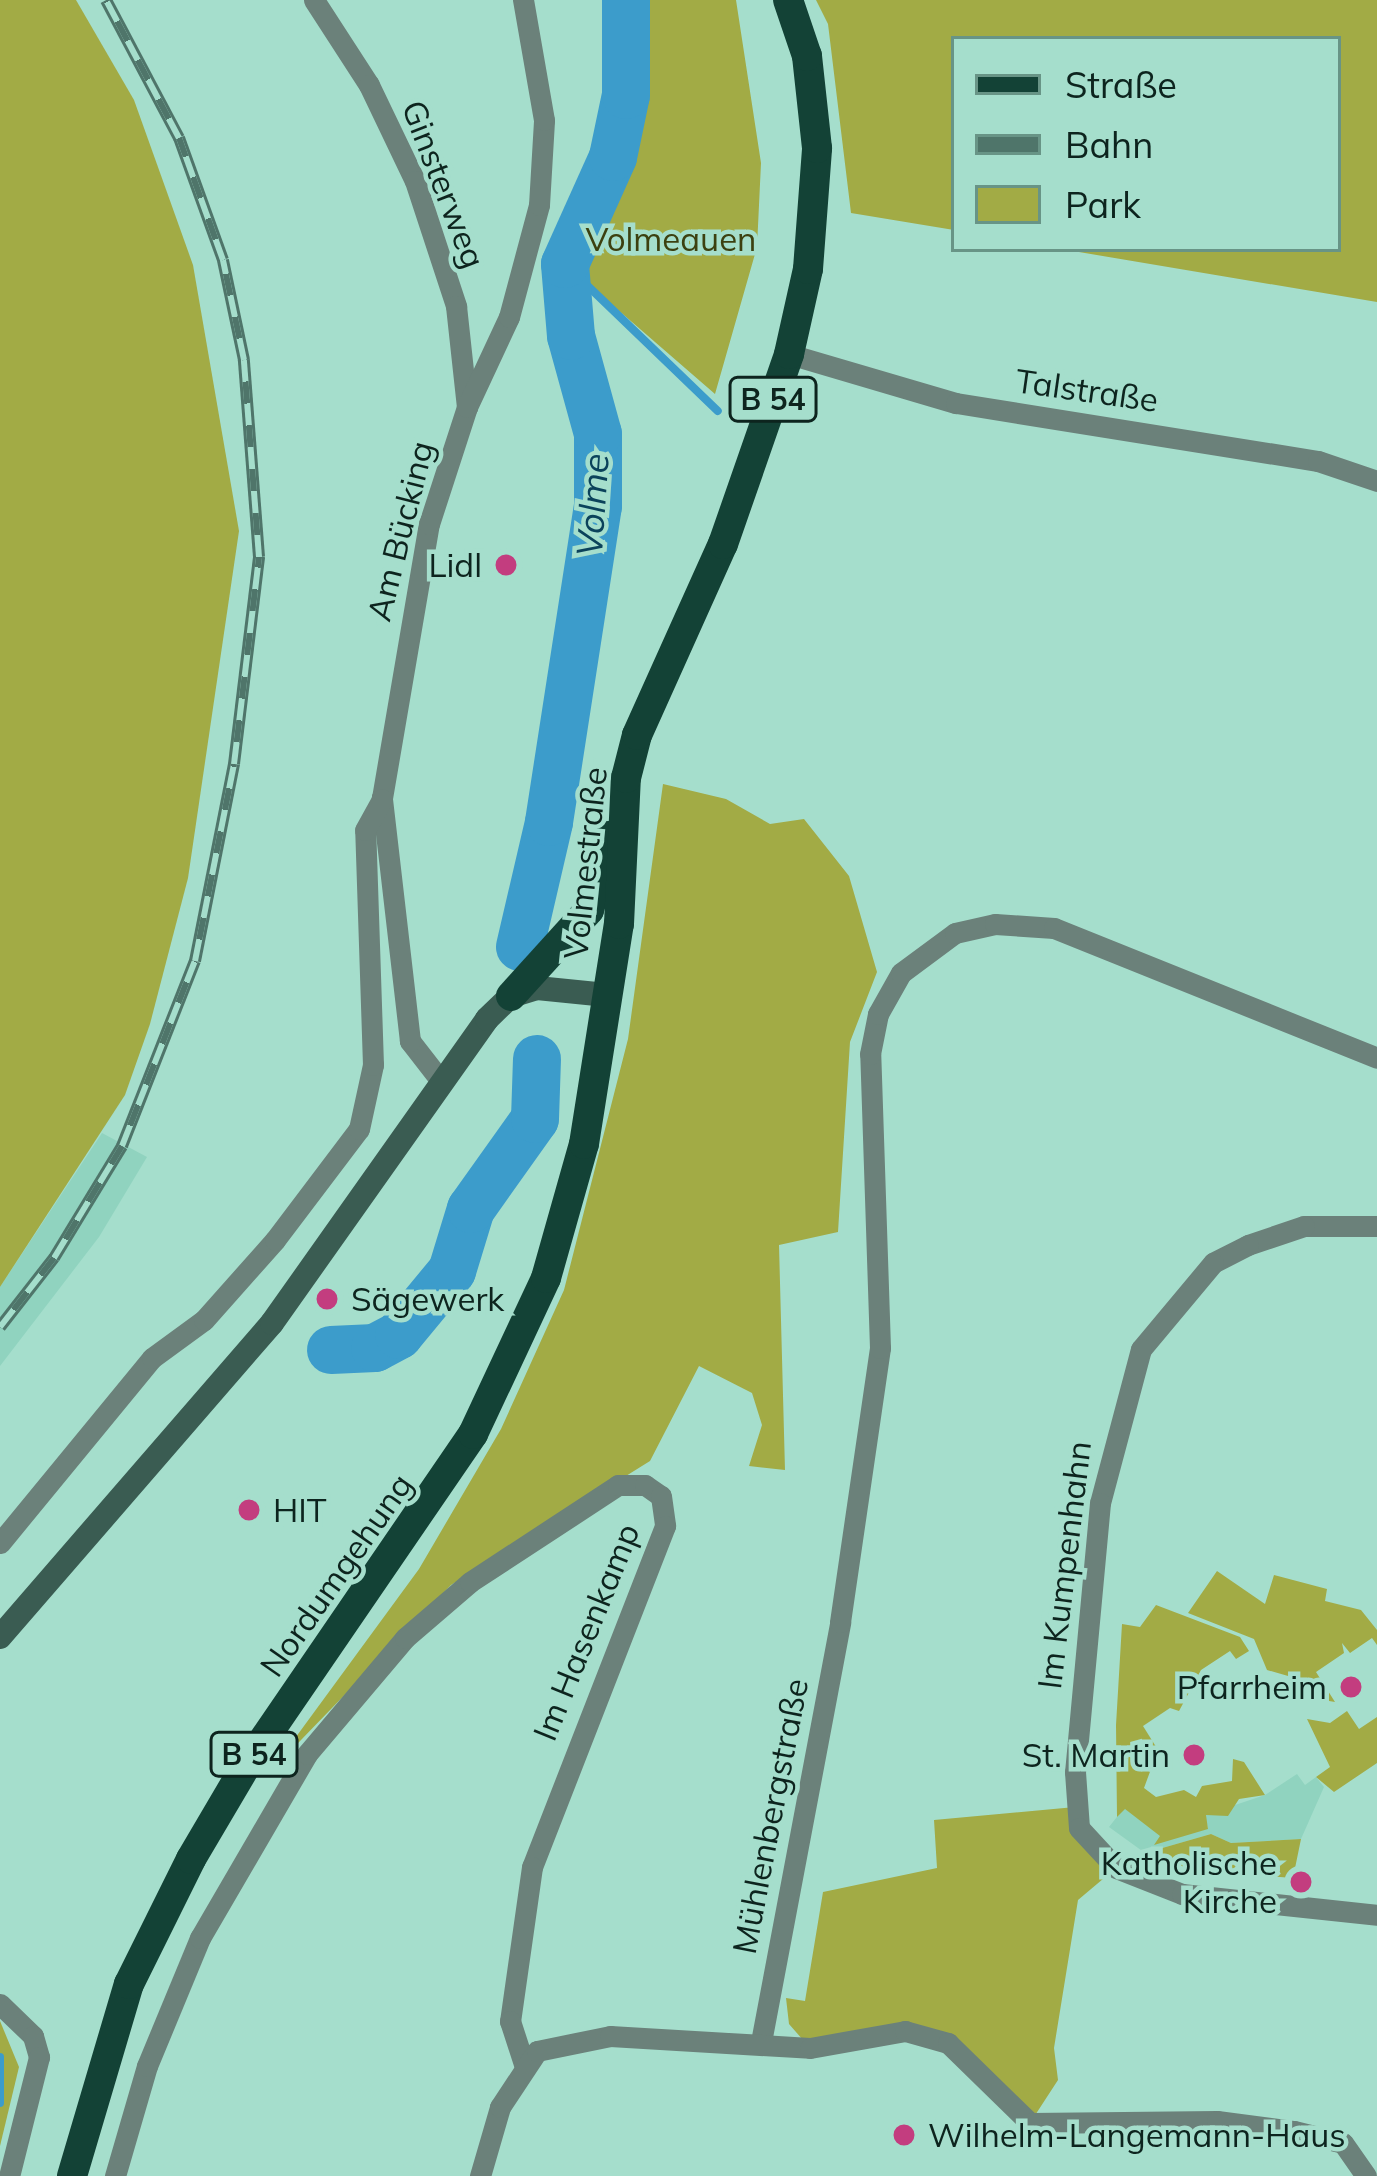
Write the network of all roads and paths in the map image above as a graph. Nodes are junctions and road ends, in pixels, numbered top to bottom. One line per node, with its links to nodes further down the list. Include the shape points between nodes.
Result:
1 (314, 0): 5 (street, Ginsterweg, via 369,85 415,181 456,306)
2 (523, 0): 5 (street, Am Bücking, via 544,120 539,206 509,317)
3 (788, 0): 4 (main road, Volmestraße / B 54, via 807,56 817,148 814,220)
4 (789, 354): 6 (street, Talstraße, via 956,403 1318,461); 7 (main road, Volmestraße / B 54, via 723,544)
5 (467, 407): 8 (street, Am Bücking, via 429,524)
6 (1377, 481)
7 (626, 778): 9 (main road, Volmestraße / B 54); 10 (main road, via 589,910)
8 (382, 798): 12 (street, Am Bücking, via 410,1041); 14 (street, via 365,830 374,1065 359,1129 275,1240 205,1320 152,1358)
9 (607, 994): 10 (main road, Volmestraße, via 561,987); 21 (main road, Nordumgehung / B 54, via 584,1144 546,1278 509,1369 437,1492 247,1764 183,1874 108,2041)
10 (511, 997): 12 (main road)
11 (1377, 1058): 18 (street, Mühlenbergstraße, via 1054,928 994,923 956,934 920,958 878,1013 870,1054 880,1348 840,1622)
12 (441, 1081): 15 (main road, via 272,1323)
13 (1377, 1226): 16 (street, Im Kumpenhahn, via 1304,1226 1248,1245 1214,1263 1141,1349 1100,1503 1075,1772 1079,1828 1116,1868 1182,1894)
14 (0, 1544)
15 (0, 1637)
16 (1377, 1915)
17 (0, 2004): 20 (street, via 33,2036 39,2057)
18 (761, 2042): 19 (street, via 610,2036 537,2051); 24 (street, via 810,2048 890,2033 930,2036 978,2066 1030,2123 1216,2121 1294,2132 1343,2143)
19 (524, 2064): 22 (street, Im Hasenkamp, via 510,2020 532,1867 665,1526 662,1496 645,1485 618,1485 470,1582 405,1638 308,1754 200,1938 140,2086); 23 (street, via 500,2107)
20 (9, 2176)
21 (72, 2176)
22 (115, 2176)
23 (480, 2176)
24 (1366, 2176)

